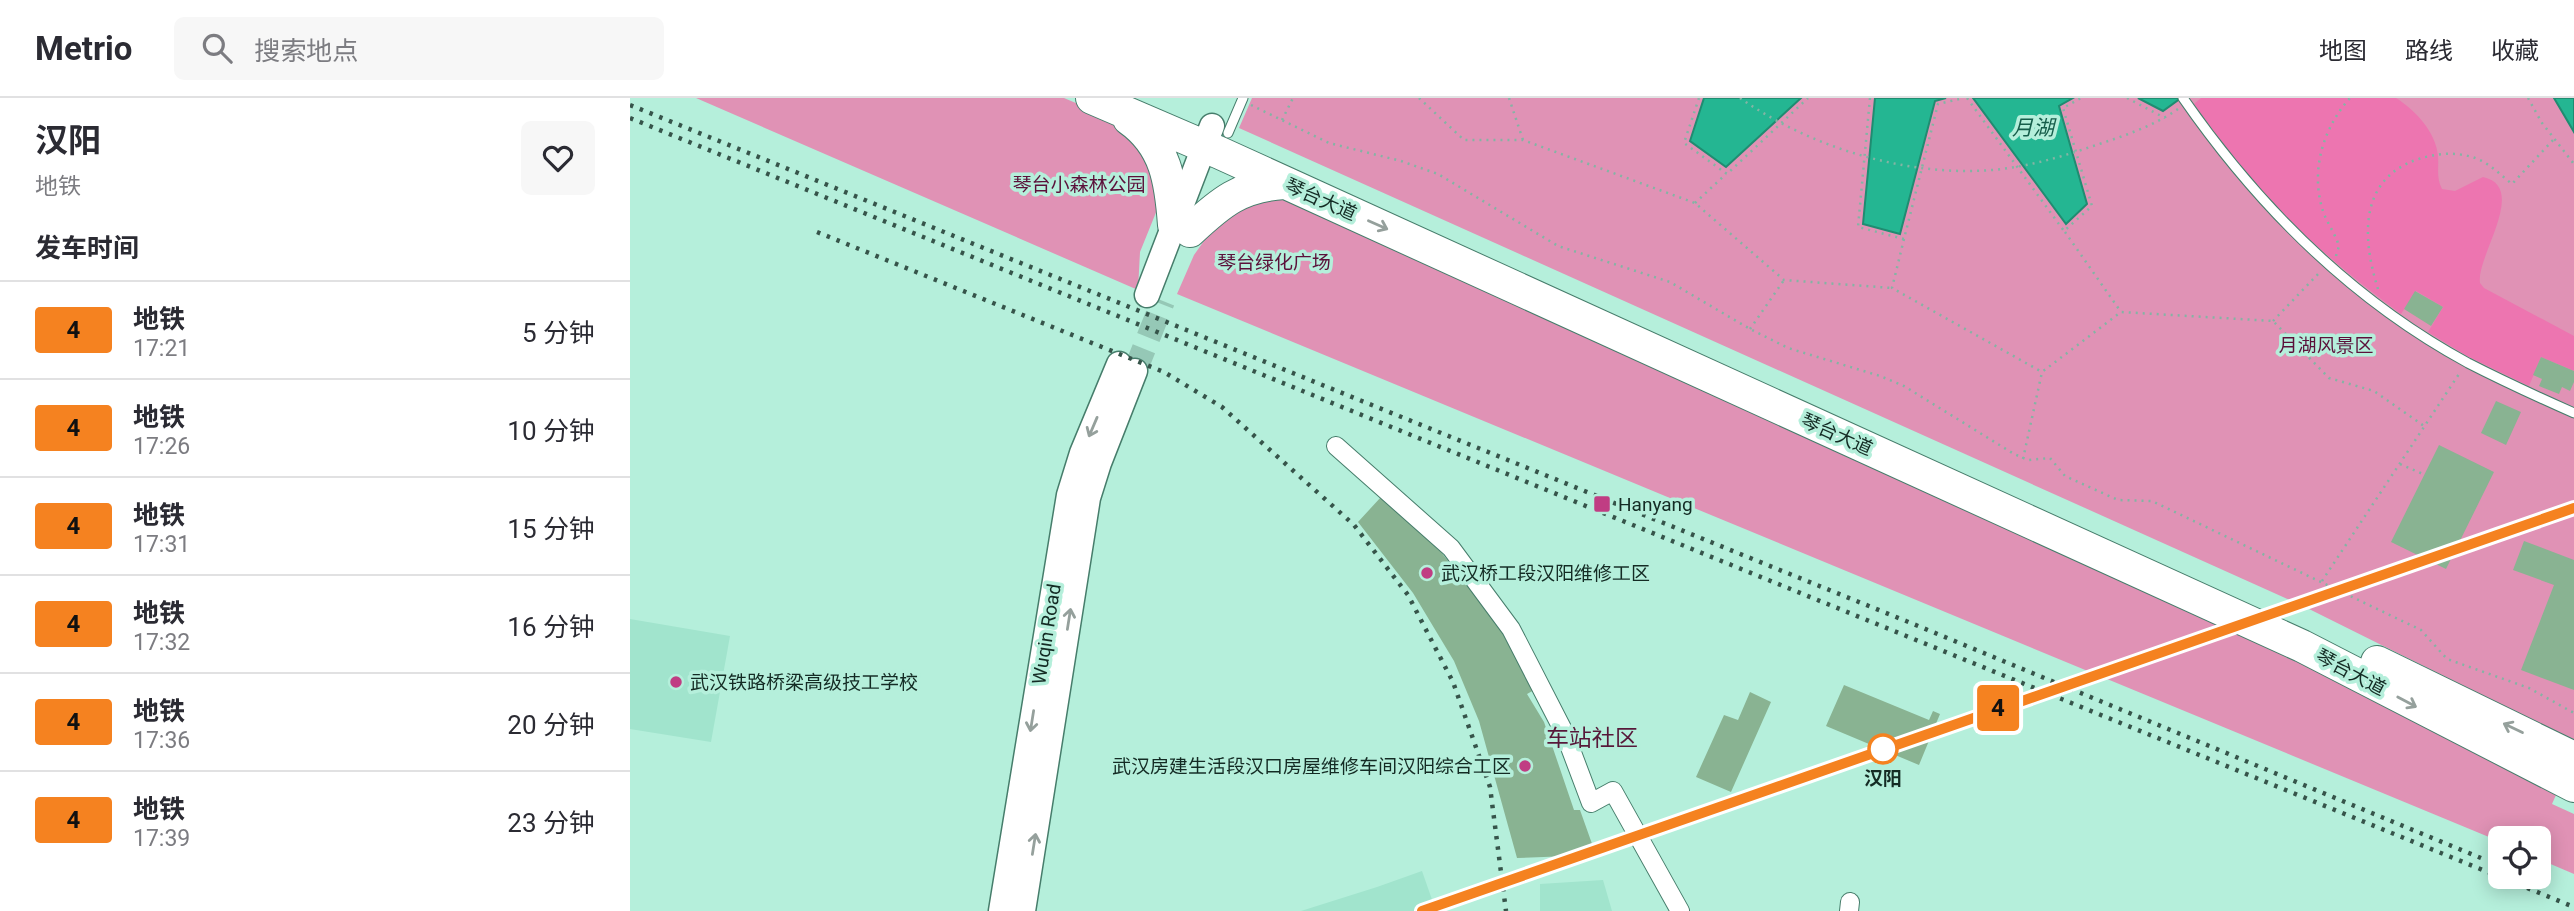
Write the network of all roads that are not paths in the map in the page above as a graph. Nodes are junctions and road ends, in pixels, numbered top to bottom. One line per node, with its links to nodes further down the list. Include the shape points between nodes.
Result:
1 (1146, 98): 5 (highway, 琴台大道)
2 (1242, 99): 5 (lane)
3 (2185, 100): 9 (lane, via 2251,187 2327,265 2466,362)
4 (1103, 103): 5 (highway, 琴台大道); 7 (highway, via 1140,126 1157,147)
5 (1216, 139): 6 (highway, 琴台大道); 7 (main road); 11 (highway, 琴台大道, one-way to 5, via 2074,520)
6 (1284, 183): 7 (highway, via 1237,193); 12 (highway, 琴台大道, one-way to 12, via 2302,646)
7 (1182, 228): 8 (main road)
8 (1155, 298)
9 (2574, 413)
10 (1336, 446): 15 (street, via 1451,548 1511,629 1565,734 1591,803 1613,791)
11 (2574, 758)
12 (2574, 786)
13 (1001, 911): 14 (main road, Wuqin Road, one-way to 13, via 1088,498 1127,368 1079,460 1069,495)
14 (1023, 911)
15 (1680, 911)

